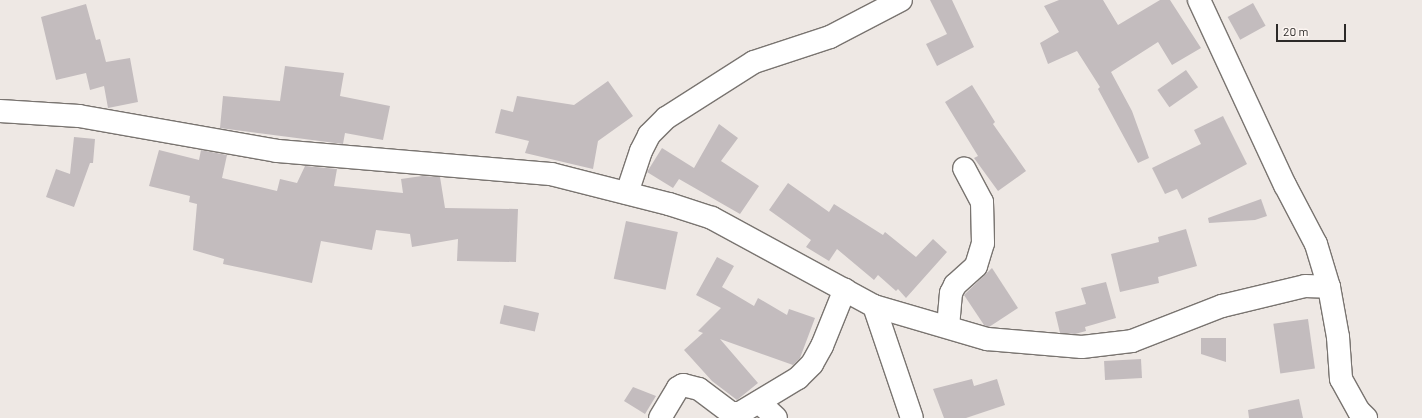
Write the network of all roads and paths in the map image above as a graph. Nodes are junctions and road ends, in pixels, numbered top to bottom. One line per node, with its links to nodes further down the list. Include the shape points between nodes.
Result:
1 (901, 0): 5 (street, via 830,37 754,62 666,118 649,135)
2 (1199, 0): 6 (street, via 1285,185 1316,244)
3 (0, 111): 5 (street, via 79,116 277,151 552,174)
4 (964, 168): 9 (street, via 982,202 983,243 976,266 955,285 951,293)
5 (627, 192): 7 (street, via 712,218)
6 (1329, 286): 9 (street, via 1304,286 1222,306 1132,341 1082,347 988,339); 14 (street, via 1338,337 1341,379)
7 (845, 289): 8 (street); 10 (street, via 812,364 798,378)
8 (874, 306): 9 (street); 13 (street)
9 (948, 327)
10 (759, 402): 11 (street, via 740,413 731,413 699,389 683,385 678,388); 12 (street)
11 (660, 418)
12 (776, 418)
13 (912, 418)
14 (1366, 418)

